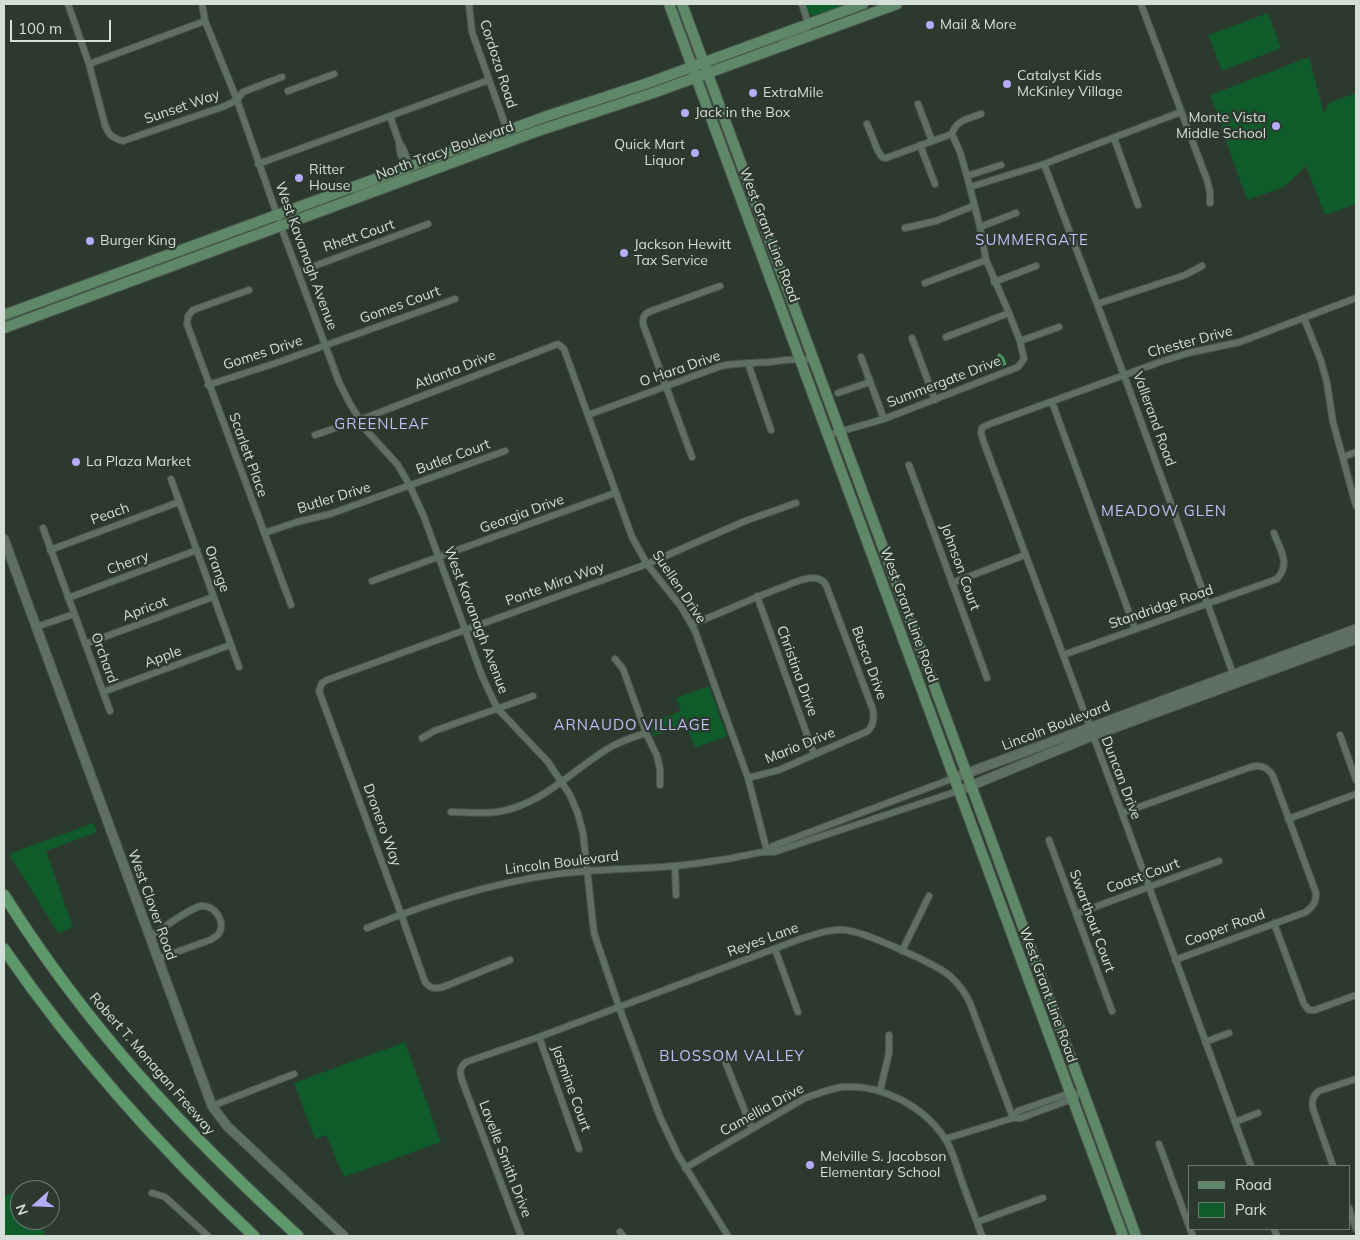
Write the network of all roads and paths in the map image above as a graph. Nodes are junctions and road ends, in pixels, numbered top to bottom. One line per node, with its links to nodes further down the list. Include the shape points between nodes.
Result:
1 (68, 4): 14 (street)
2 (202, 4): 10 (street, West Kavanagh Avenue)
3 (469, 4): 20 (street, Cordoza Road, via 472,32)
4 (669, 4): 15 (main road, West Grant Line Road)
5 (682, 4): 13 (main road, West Grant Line Road)
6 (802, 4): 11 (street)
7 (863, 4): 11 (main road, North Tracy Boulevard)
8 (896, 4): 12 (main road, North Tracy Boulevard)
9 (1141, 4): 24 (street)
10 (205, 22): 14 (street); 22 (street, West Kavanagh Avenue)
11 (809, 24): 12 (street, via 804,32 785,39); 13 (main road, North Tracy Boulevard)
12 (779, 47): 17 (main road, North Tracy Boulevard)
13 (704, 63): 15 (main road, North Tracy Boulevard); 17 (main road, West Grant Line Road)
14 (90, 64): 22 (street, Sunset Way, via 108,134 123,141)
15 (692, 67): 19 (main road, West Grant Line Road); 28 (main road, North Tracy Boulevard)
16 (334, 74): 21 (street)
17 (708, 74): 19 (main road, North Tracy Boulevard); 56 (main road, West Grant Line Road)
18 (282, 77): 22 (street, Sunset Way, via 243,92)
19 (696, 78): 33 (main road, North Tracy Boulevard); 51 (main road, West Grant Line Road)
20 (489, 80): 26 (street); 28 (street, Cordoza Road)
21 (288, 91)
22 (237, 100): 34 (street, West Kavanagh Avenue)
23 (918, 104): 31 (street)
24 (1181, 112): 30 (street); 42 (street, via 1207,180)
25 (981, 114): 29 (street, via 957,123)
26 (390, 116): 34 (street); 37 (street, via 399,151)
27 (867, 124): 32 (street, via 882,157)
28 (507, 130): 33 (street, via 505,136 472,150); 37 (main road, North Tracy Boulevard)
29 (952, 134): 31 (street); 38 (street, Summergate Drive)
30 (1114, 138): 35 (street); 43 (street)
31 (932, 141): 32 (street)
32 (920, 145): 39 (street)
33 (466, 158): 41 (main road, North Tracy Boulevard)
34 (258, 164): 46 (street, West Kavanagh Avenue)
35 (1044, 164): 40 (street); 63 (street, Vallerand Road)
36 (1001, 165): 38 (street)
37 (408, 166): 41 (street, via 404,174 362,190); 46 (main road, North Tracy Boulevard)
38 (967, 176): 40 (street, Summergate Drive)
39 (936, 184)
40 (970, 187): 44 (street, Summergate Drive)
41 (349, 200): 48 (main road, North Tracy Boulevard)
42 (1210, 203)
43 (1138, 205)
44 (974, 206): 49 (street, Summergate Drive); 50 (street, via 936,221)
45 (1016, 213): 49 (street)
46 (277, 214): 48 (street, West Kavanagh Avenue); 65 (main road, North Tracy Boulevard)
47 (428, 224): 55 (street, Rhett Court)
48 (281, 226): 55 (street, West Kavanagh Avenue); 68 (main road, North Tracy Boulevard)
49 (980, 227): 52 (street, Summergate Drive)
50 (905, 228)
51 (763, 256): 56 (main road, via 777,273); 74 (main road, West Grant Line Road)
52 (986, 260): 57 (street, Summergate Drive); 58 (street)
53 (1036, 266): 57 (street)
54 (1202, 266): 63 (street)
55 (298, 272): 73 (street, West Kavanagh Avenue)
56 (782, 274): 76 (main road, West Grant Line Road)
57 (994, 282): 64 (street, Summergate Drive)
58 (925, 284)
59 (720, 286): 81 (street, via 645,314 643,324)
60 (249, 290): 80 (street, Scarlett Place, via 190,313 188,328)
61 (1356, 298): 66 (street, Chester Drive)
62 (454, 299): 73 (street, Gomes Court)
63 (1097, 304): 78 (street, Vallerand Road)
64 (1010, 313): 69 (street); 71 (street, Summergate Drive)
65 (4, 315)
66 (1304, 318): 78 (street, Chester Drive, via 1240,342 1188,353); 96 (street, via 1321,361 1332,422)
67 (1059, 327): 71 (street)
68 (4, 328)
69 (946, 337)
70 (912, 338): 83 (street)
71 (1020, 341): 83 (street, Summergate Drive, via 1024,359 1018,368)
72 (558, 344): 85 (street, Suellen Drive, via 567,356); 87 (street, Atlanta Drive)
73 (325, 346): 80 (street, Gomes Drive); 87 (street, West Kavanagh Avenue, via 339,382)
74 (800, 358): 76 (street, O Hara Drive); 77 (street, O Hara Drive); 91 (main road, West Grant Line Road)
75 (861, 358): 79 (street)
76 (814, 360): 89 (main road, West Grant Line Road)
77 (748, 363): 81 (street, O Hara Drive, via 721,366); 88 (street)
78 (1124, 375): 84 (street, Chester Drive); 118 (street, Vallerand Road)
79 (870, 382): 82 (street); 86 (street)
80 (208, 385): 105 (street, Scarlett Place)
81 (666, 387): 85 (street, O Hara Drive); 95 (street)
82 (838, 393)
83 (935, 400): 86 (street, Summergate Drive)
84 (1052, 402): 92 (street, Chester Drive, via 987,425 982,428); 123 (street)
85 (588, 415): 100 (street, Suellen Drive)
86 (884, 419): 89 (street, Summergate Drive)
87 (360, 420): 90 (street, Atlanta Drive); 99 (street, West Kavanagh Avenue, via 398,465)
88 (771, 430)
89 (841, 430): 91 (street, Summergate Drive); 145 (main road, West Grant Line Road)
90 (315, 435)
91 (828, 435): 147 (main road, West Grant Line Road)
92 (982, 437): 110 (street, Duncan Drive)
93 (504, 451): 99 (street, Butler Court)
94 (1356, 452): 96 (street)
95 (692, 457)
96 (1344, 457): 103 (street)
97 (909, 465): 114 (street, Johnson Court)
98 (171, 480): 101 (street, Orange)
99 (410, 486): 105 (street, Butler Drive); 111 (street, West Kavanagh Avenue)
100 (615, 493): 111 (street, Georgia Drive); 112 (street, Suellen Drive, via 632,537)
101 (179, 502): 108 (street, Peach); 109 (street, Orange)
102 (796, 503): 112 (street, Ponte Mira Way)
103 (1356, 506)
104 (42, 528): 108 (street, Orchard)
105 (264, 533): 119 (street, Scarlett Place)
106 (1274, 533): 118 (street, Standridge Road, via 1285,566 1277,579)
107 (4, 539): 122 (street, West Clover Road)
108 (50, 550): 117 (street, Orchard)
109 (197, 550): 116 (street, Orange); 117 (street, Cherry)
110 (1026, 555): 114 (street); 129 (street, Duncan Drive)
111 (439, 558): 113 (street, Georgia Drive); 125 (street, West Kavanagh Avenue)
112 (647, 564): 121 (street, Suellen Drive); 125 (street, Ponte Mira Way)
113 (372, 581)
114 (952, 583): 132 (street, Johnson Court)
115 (757, 596): 121 (street); 141 (street, Busca Drive, via 802,580 823,580 873,710 872,725); 144 (street, Christina Drive)
116 (213, 597): 127 (street, Apricot); 128 (street, Orange)
117 (68, 598): 120 (street, Orchard)
118 (1207, 604): 123 (street, Standridge Road); 133 (street, Vallerand Road)
119 (291, 605)
120 (74, 614): 122 (street); 127 (street, Orchard)
121 (692, 624): 146 (street, Suellen Drive)
122 (36, 628): 170 (street, West Clover Road)
123 (1135, 629): 129 (street, Standridge Road)
124 (1356, 629): 133 (street, Lincoln Boulevard)
125 (465, 631): 134 (street, Ponte Mira Way); 137 (street, West Kavanagh Avenue)
126 (1356, 639): 133 (street, Lincoln Boulevard)
127 (86, 644): 135 (street, Orchard)
128 (230, 645): 131 (street, Orange); 135 (street, Apple)
129 (1063, 655): 139 (street, Duncan Drive)
130 (615, 659): 140 (street, via 623,668)
131 (239, 667)
132 (987, 678)
133 (1235, 679): 139 (street, Lincoln Boulevard)
134 (322, 683): 166 (street, Dronero Way, via 319,691)
135 (103, 692): 138 (street, Orchard)
136 (533, 696): 137 (street)
137 (497, 708): 143 (street); 149 (street, West Kavanagh Avenue, via 548,762)
138 (110, 711)
139 (1091, 732): 145 (street, Lincoln Boulevard); 151 (street, Lincoln Boulevard); 155 (street, Duncan Drive)
140 (646, 733): 149 (street, via 604,750); 150 (street, via 657,756)
141 (860, 735): 144 (street, Mario Drive)
142 (1340, 735): 148 (street)
143 (422, 738)
144 (814, 754): 146 (street, Mario Drive, via 778,770)
145 (966, 774): 147 (street, Lincoln Boulevard); 151 (main road, West Grant Line Road)
146 (748, 778): 158 (street, Suellen Drive)
147 (954, 778): 152 (main road, West Grant Line Road); 158 (street, Lincoln Boulevard)
148 (1356, 780)
149 (562, 783): 154 (street, via 511,809); 161 (street, West Kavanagh Avenue, via 578,814)
150 (660, 785)
151 (970, 785): 152 (street, Lincoln Boulevard); 190 (main road, West Grant Line Road)
152 (958, 790): 158 (street, Lincoln Boulevard, via 802,844 774,852); 191 (main road, West Grant Line Road)
153 (1356, 794): 156 (street)
154 (451, 812)
155 (1122, 813): 156 (street, via 1256,765 1270,770); 162 (street, Duncan Drive)
156 (1288, 819): 168 (street, Cooper Road, via 1316,893 1316,901 1306,912)
157 (1048, 840): 167 (street, Swarthout Court)
158 (766, 850): 160 (street, Lincoln Boulevard, via 736,858)
159 (1219, 861): 162 (street, Coast Court)
160 (675, 866): 161 (street, Lincoln Boulevard); 163 (street)
161 (587, 871): 166 (street, Lincoln Boulevard, via 505,883); 178 (street, West Kavanagh Avenue, via 594,932)
162 (1148, 887): 167 (street, Coast Court); 176 (street, Duncan Drive)
163 (676, 895)
164 (5, 896): 211 (highway, Robert T. Monagan Freeway, via 58,975 132,1068 198,1141)
165 (929, 896): 173 (street)
166 (401, 914): 169 (street, Lincoln Boulevard); 175 (street, Dronero Way, via 429,988 434,989)
167 (1076, 914): 179 (street, Swarthout Court)
168 (1274, 923): 176 (street, Cooper Road); 177 (street, via 1309,1010)
169 (367, 928)
170 (149, 937): 174 (street, West Clover Road); 174 (street, via 193,908 212,907 221,922 218,935 210,940)
171 (4, 949): 210 (highway, via 115,1094 189,1174)
172 (775, 949): 173 (street, Reyes Lane, via 803,938 845,930 866,935); 178 (street, Reyes Lane); 180 (street)
173 (902, 952): 194 (street, Reyes Lane, via 939,968 962,988)
174 (157, 958): 192 (street, West Clover Road)
175 (510, 960)
176 (1175, 960): 184 (street, Duncan Drive)
177 (1356, 995)
178 (619, 1007): 183 (street, Reyes Lane); 202 (street, West Kavanagh Avenue, via 660,1117)
179 (1112, 1011)
180 (798, 1012)
181 (1229, 1033): 184 (street)
182 (889, 1035): 189 (street, via 889,1053)
183 (539, 1037): 188 (street, Reyes Lane, via 466,1062 460,1072); 199 (street, Jasmine Court)
184 (1205, 1042): 195 (street, Duncan Drive)
185 (723, 1056): 196 (street)
186 (294, 1074): 192 (street)
187 (1356, 1079): 201 (street, via 1319,1091 1312,1100)
188 (465, 1090): 213 (street, Lavelle Smith Drive)
189 (880, 1091): 196 (street, Camellia Drive, via 858,1087 827,1090 805,1098); 197 (street, Camellia Drive, via 910,1104)
190 (1082, 1091): 191 (street); 217 (main road, West Grant Line Road)
191 (1071, 1096): 194 (street, via 1018,1111); 216 (main road, West Grant Line Road)
192 (212, 1106): 212 (street, West Clover Road, via 227,1126)
193 (1258, 1113): 195 (street)
194 (1014, 1118): 197 (street)
195 (1235, 1122): 200 (street, Duncan Drive)
196 (752, 1129): 202 (street, Camellia Drive)
197 (945, 1139): 207 (street, Camellia Drive)
198 (1159, 1144): 206 (street)
199 (579, 1149)
200 (1251, 1165)
201 (1334, 1165)
202 (685, 1168): 214 (street, West Kavanagh Avenue)
203 (152, 1193): 209 (street, via 165,1196)
204 (1043, 1198): 207 (street)
205 (1350, 1211): 208 (street)
206 (1188, 1220)
207 (977, 1222): 215 (street, Camellia Drive)
208 (1356, 1229)
209 (208, 1236)
210 (254, 1236)
211 (298, 1236)
212 (344, 1236)
213 (521, 1236)
214 (728, 1236)
215 (982, 1236)
216 (1122, 1236)
217 (1136, 1236)

